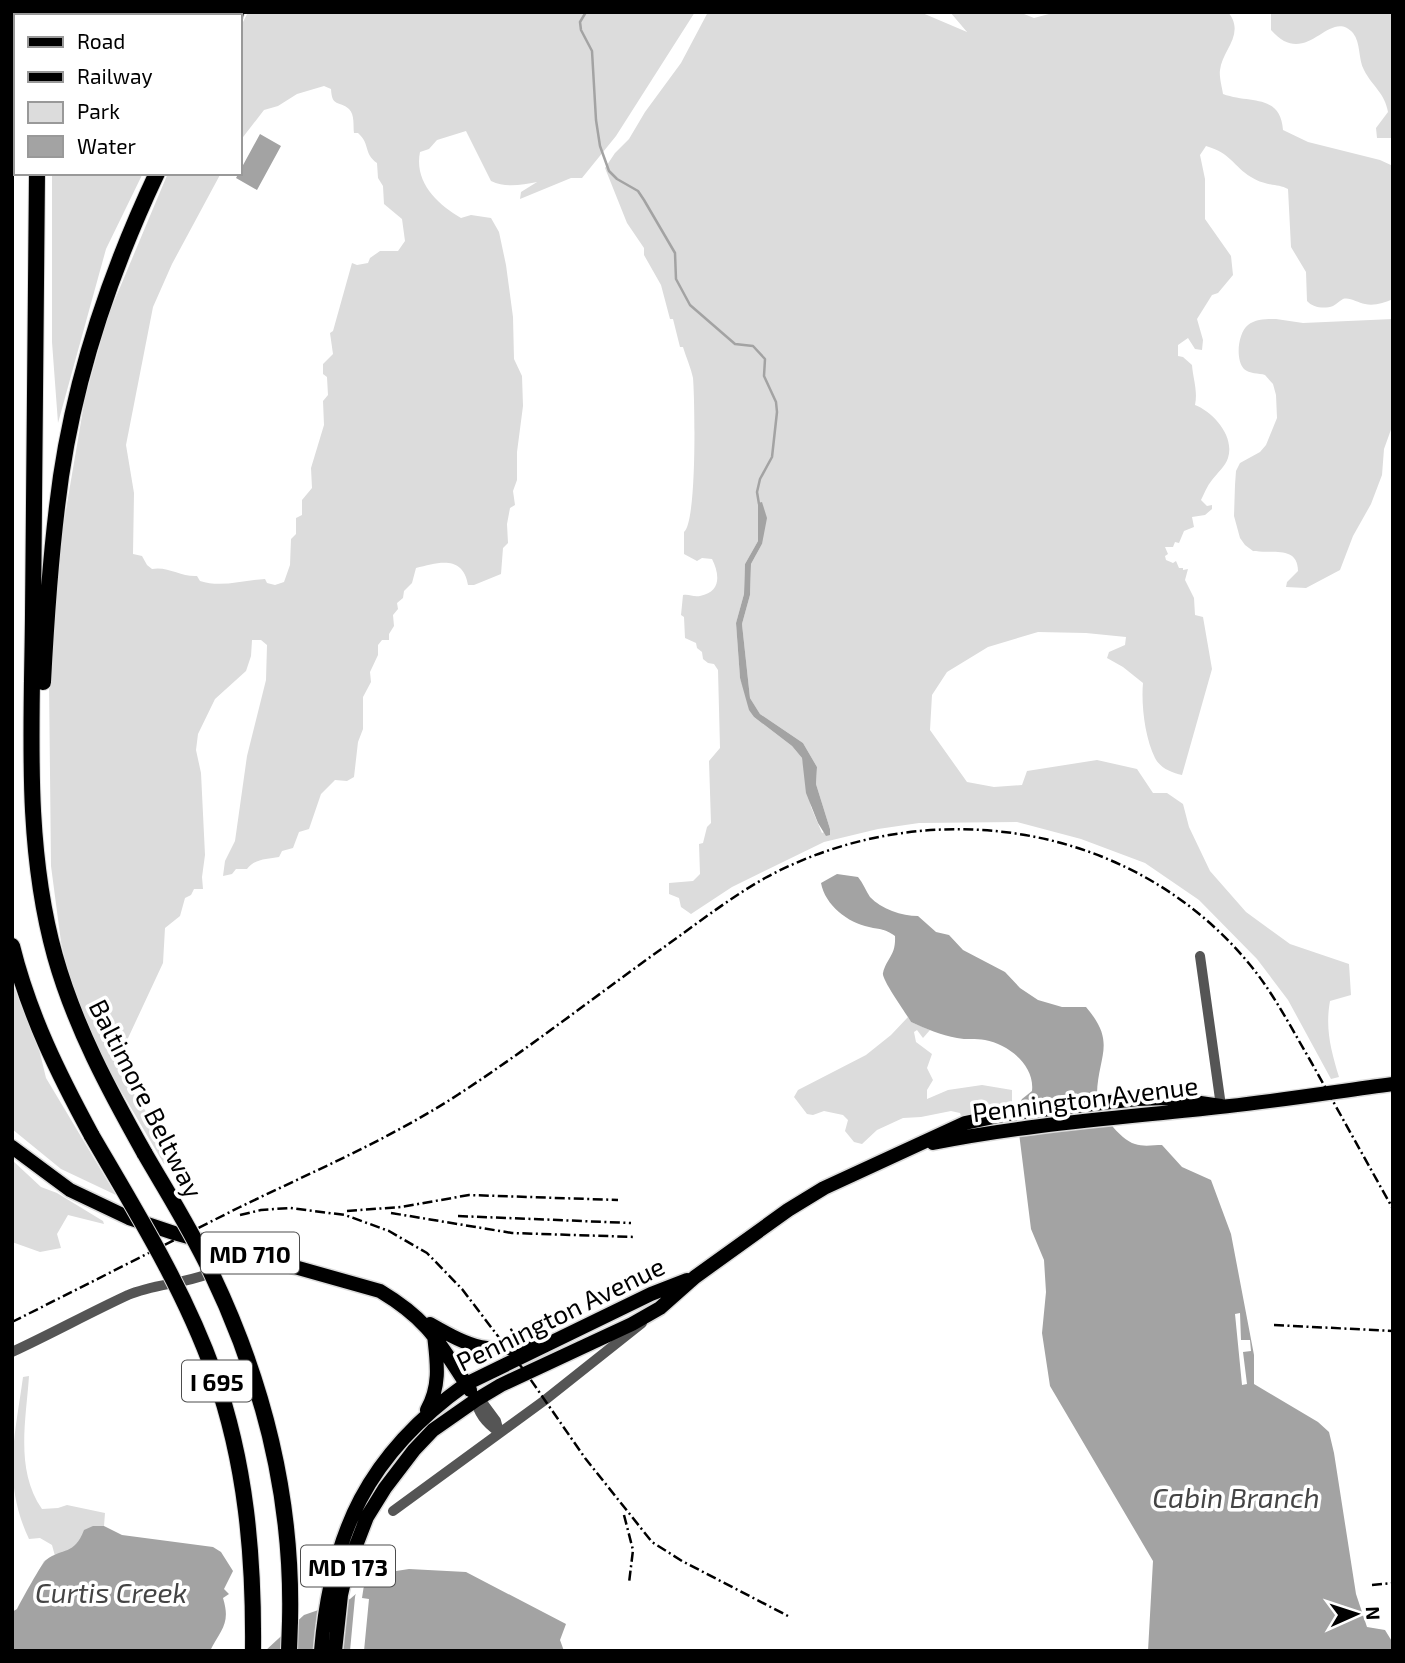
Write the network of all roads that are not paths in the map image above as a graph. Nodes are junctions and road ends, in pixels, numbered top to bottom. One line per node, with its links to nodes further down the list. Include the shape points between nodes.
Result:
1 (37, 175): 3 (highway, Baltimore Beltway / I 695, via 32,783)
2 (157, 175): 3 (highway, via 107,292 66,447 45,642)
3 (37, 866): 23 (highway, Baltimore Beltway / I 695, bridge, via 55,956 73,1011 92,1056 209,1268 244,1348 262,1404 288,1543)
4 (12, 946): 22 (highway, I 695, bridge, via 37,1028 57,1071 176,1283 214,1372 238,1458 252,1551)
5 (1200, 956): 7 (street)
6 (1393, 1084): 7 (main road, Pennington Avenue / MD 173)
7 (1221, 1106): 9 (main road, Pennington Avenue / MD 173, via 987,1133); 9 (main road, Pennington Avenue / MD 173, via 1166,1098 1008,1114 965,1124)
8 (12, 1147): 10 (main road, MD 710, via 98,1205 145,1224)
9 (914, 1147): 11 (main road, Pennington Avenue / MD 173, via 824,1188)
10 (240, 1250): 13 (main road, MD 710, via 380,1291); 16 (street, via 216,1272 130,1294)
11 (695, 1277): 12 (main road, Pennington Avenue / MD 173); 15 (main road, Pennington Avenue / MD 173)
12 (660, 1308): 18 (main road, Pennington Avenue / MD 173); 20 (street)
13 (419, 1318): 14 (main road, MD 710); 15 (main road, via 483,1349)
14 (433, 1333): 17 (main road, MD 710); 19 (main road, via 436,1387)
15 (565, 1336): 17 (main road, Pennington Avenue / MD 173)
16 (12, 1352)
17 (466, 1384): 18 (main road, MD 710); 19 (main road, Pennington Avenue / MD 173)
18 (477, 1401): 20 (street, via 489,1426); 25 (main road, Pennington Avenue / MD 173, via 433,1430 367,1517 347,1569)
19 (422, 1419): 24 (main road, Pennington Avenue / MD 173, via 385,1459 363,1494 333,1567)
20 (499, 1432): 21 (street)
21 (393, 1511)
22 (253, 1651)
23 (289, 1651)
24 (321, 1651)
25 (335, 1651)

